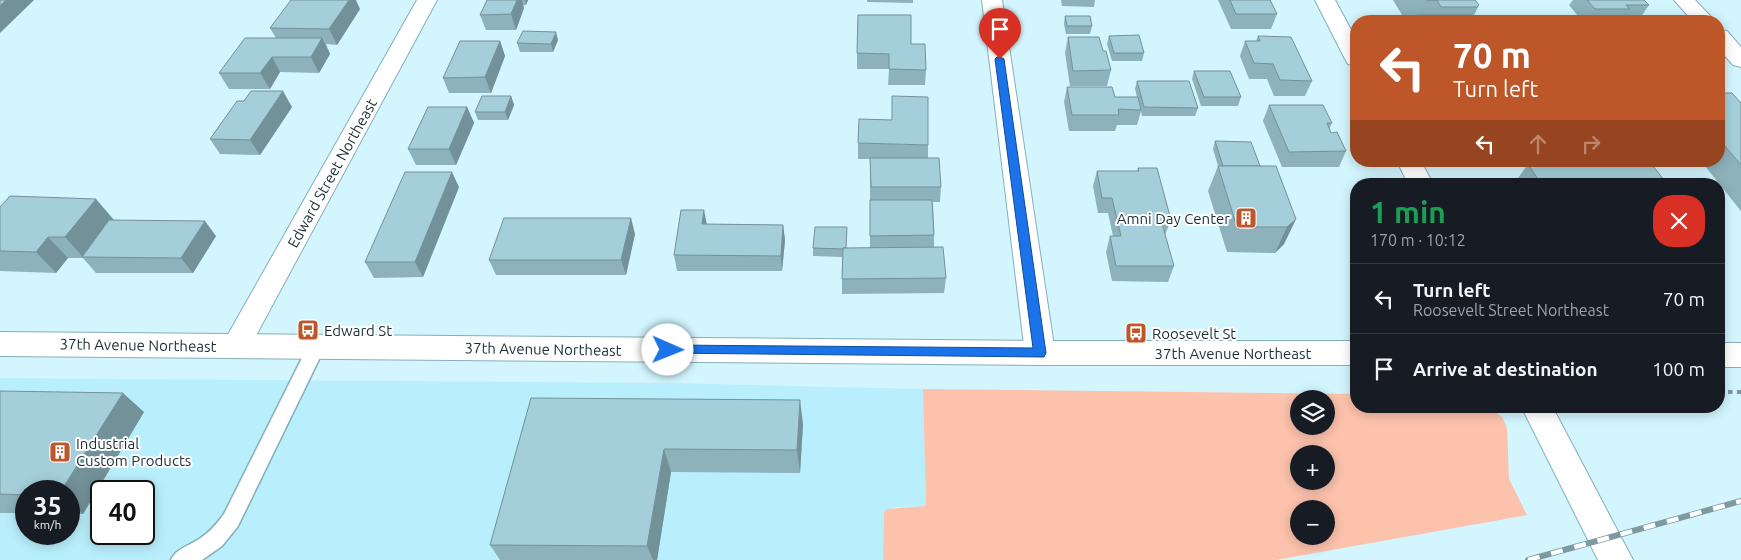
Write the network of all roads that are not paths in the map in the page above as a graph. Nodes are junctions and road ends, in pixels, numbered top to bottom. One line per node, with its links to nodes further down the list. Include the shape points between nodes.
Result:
1 (427, 0): 10 (street, Edward Street Northeast)
2 (992, 0): 12 (street)
3 (1325, 0): 7 (street)
4 (1684, 0): 5 (street)
5 (1698, 15)
6 (1725, 43): 8 (street)
7 (1350, 48)
8 (1741, 60)
9 (0, 344): 10 (street, 37th Avenue Northeast)
10 (236, 346): 11 (street, 37th Avenue Northeast)
11 (316, 347): 12 (street, 37th Avenue Northeast); 17 (lane, via 231,520 212,543)
12 (1040, 353): 13 (street, 37th Avenue Northeast)
13 (1350, 353)
14 (1725, 355): 15 (street)
15 (1741, 355)
16 (1540, 413): 18 (street)
17 (181, 560)
18 (1616, 560)

